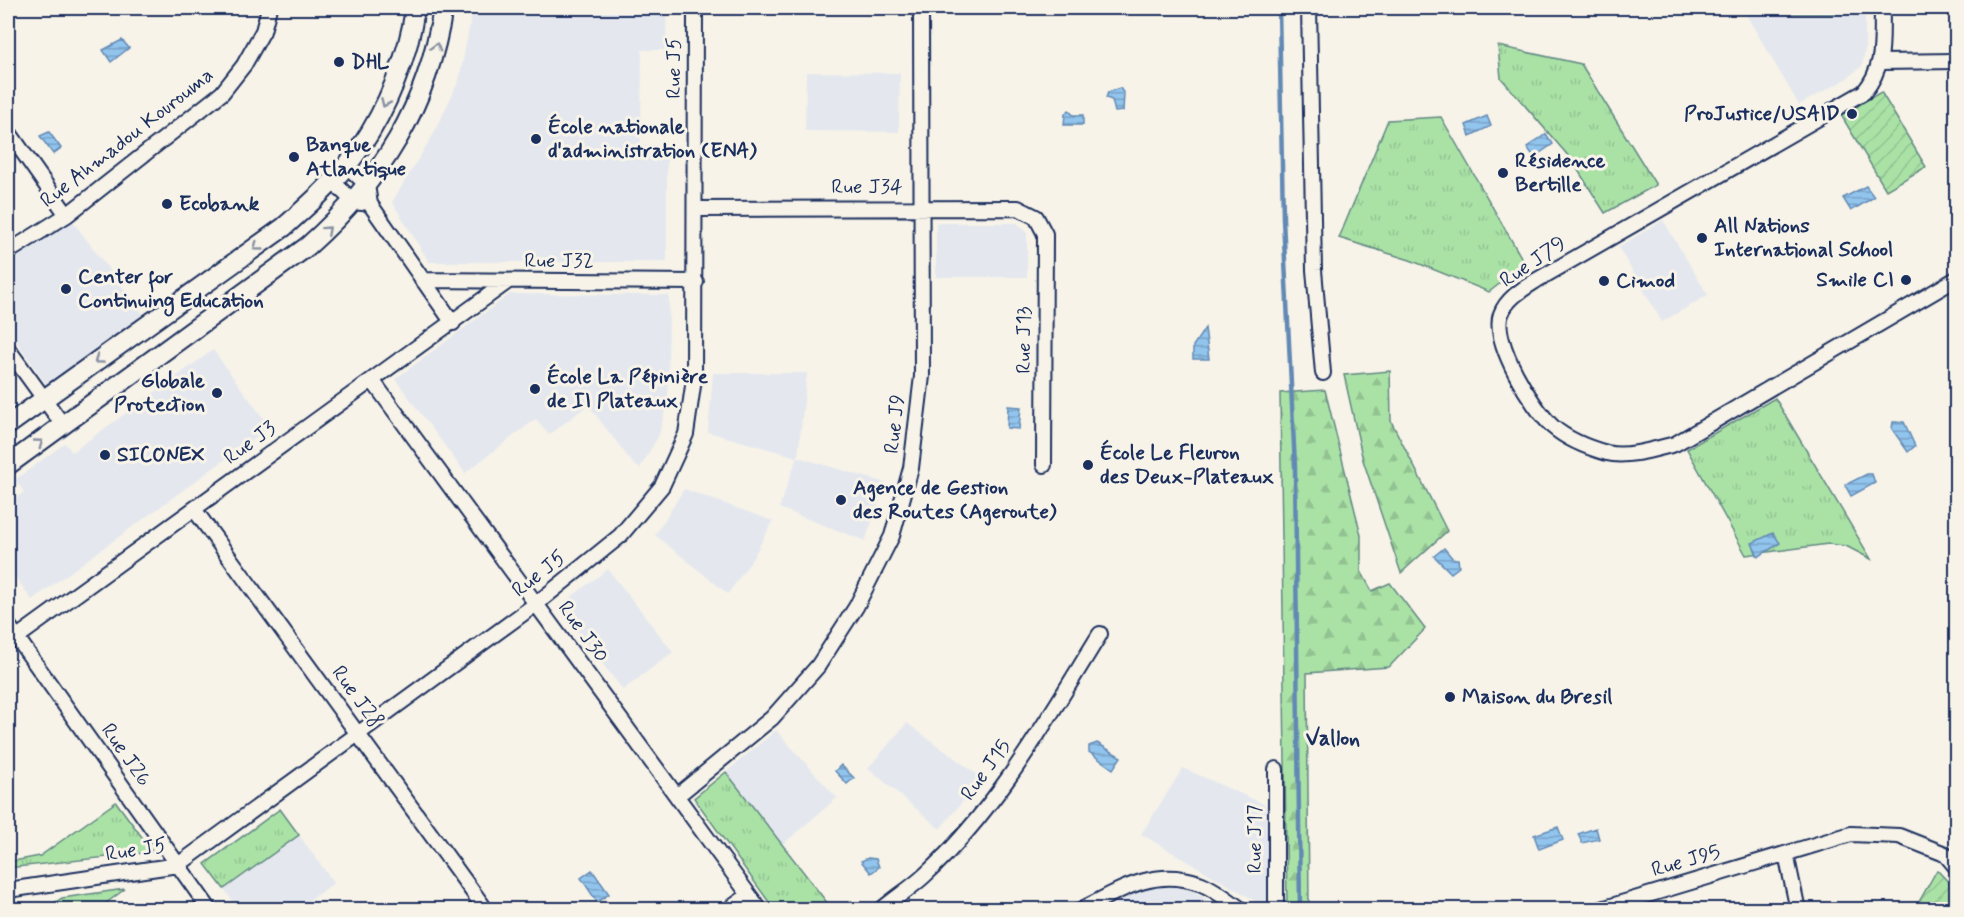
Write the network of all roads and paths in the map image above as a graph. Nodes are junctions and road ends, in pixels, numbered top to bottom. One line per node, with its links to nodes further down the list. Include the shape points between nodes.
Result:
1 (269, 8): 17 (street, Rue Ahmadou Kourouma, via 263,31 222,93)
2 (415, 8): 11 (main road, one-way to 11, via 392,87)
3 (443, 8): 13 (main road, one-way to 3, via 411,116 427,78)
4 (695, 8): 15 (street, Rue J5)
5 (921, 8): 16 (street, Rue J9)
6 (1309, 8): 26 (street, via 1314,270)
7 (1882, 8): 9 (street, Rue J79)
8 (1956, 61): 9 (street)
9 (1881, 62): 20 (street, Rue J79, via 1876,78 1864,92 1508,300 1500,315 1499,330 1505,350 1532,402 1554,428 1609,454 1647,451 1675,444)
10 (8, 131): 17 (street)
11 (347, 166): 12 (main road); 13 (street)
12 (332, 181): 14 (street); 28 (main road, one-way to 28, via 284,227)
13 (367, 185): 14 (main road)
14 (362, 203): 21 (street); 29 (main road, one-way to 14)
15 (695, 208): 16 (street, Rue J34); 23 (street, Rue J5)
16 (921, 208): 18 (street, Rue J34, via 1018,208); 40 (street, Rue J9, via 922,376 911,468 892,536 856,607 819,666 772,718)
17 (67, 215): 19 (street, Rue Ahmadou Kourouma)
18 (1036, 217): 32 (street, Rue J13, via 1045,234)
19 (8, 252)
20 (1956, 279)
21 (422, 280): 22 (street, Rue J32); 24 (street)
22 (507, 282): 23 (street, Rue J32); 24 (street, Rue J3)
23 (696, 282): 34 (street, Rue J5, via 692,404 676,461 662,486 620,536)
24 (453, 323): 27 (street, Rue J3)
25 (8, 349): 28 (street)
26 (1323, 373)
27 (372, 380): 33 (street, Rue J3); 34 (street, Rue J30)
28 (43, 399): 29 (street); 30 (main road)
29 (63, 424): 31 (main road, one-way to 29)
30 (8, 425)
31 (8, 465)
32 (1044, 465)
33 (194, 509): 37 (street, Rue J3); 38 (street, Rue J28)
34 (537, 604): 38 (street, Rue J5); 40 (street, Rue J30)
35 (8, 625): 37 (street, Rue J26)
36 (1100, 634): 50 (street, Rue J15, via 1031,745 983,812 924,876)
37 (16, 638): 42 (street, Rue J26)
38 (358, 734): 42 (street, Rue J5); 47 (street, Rue J28)
39 (1276, 769): 53 (street, Rue J17)
40 (677, 796): 45 (street, Rue J30)
41 (1786, 854): 43 (street, Rue J95, via 1851,834 1899,836 1945,854); 54 (street, Rue J95); 55 (street)
42 (178, 866): 44 (street, Rue J5); 46 (street, Rue J26)
43 (1956, 867)
44 (8, 890)
45 (749, 895): 48 (street); 49 (street, Rue J30)
46 (210, 909)
47 (486, 909)
48 (728, 909)
49 (760, 909)
50 (880, 909)
51 (1082, 909): 52 (street, Rue J17, via 1149,878 1179,878 1200,883)
52 (1242, 909)
53 (1276, 909)
54 (1598, 909)
55 (1798, 909)

